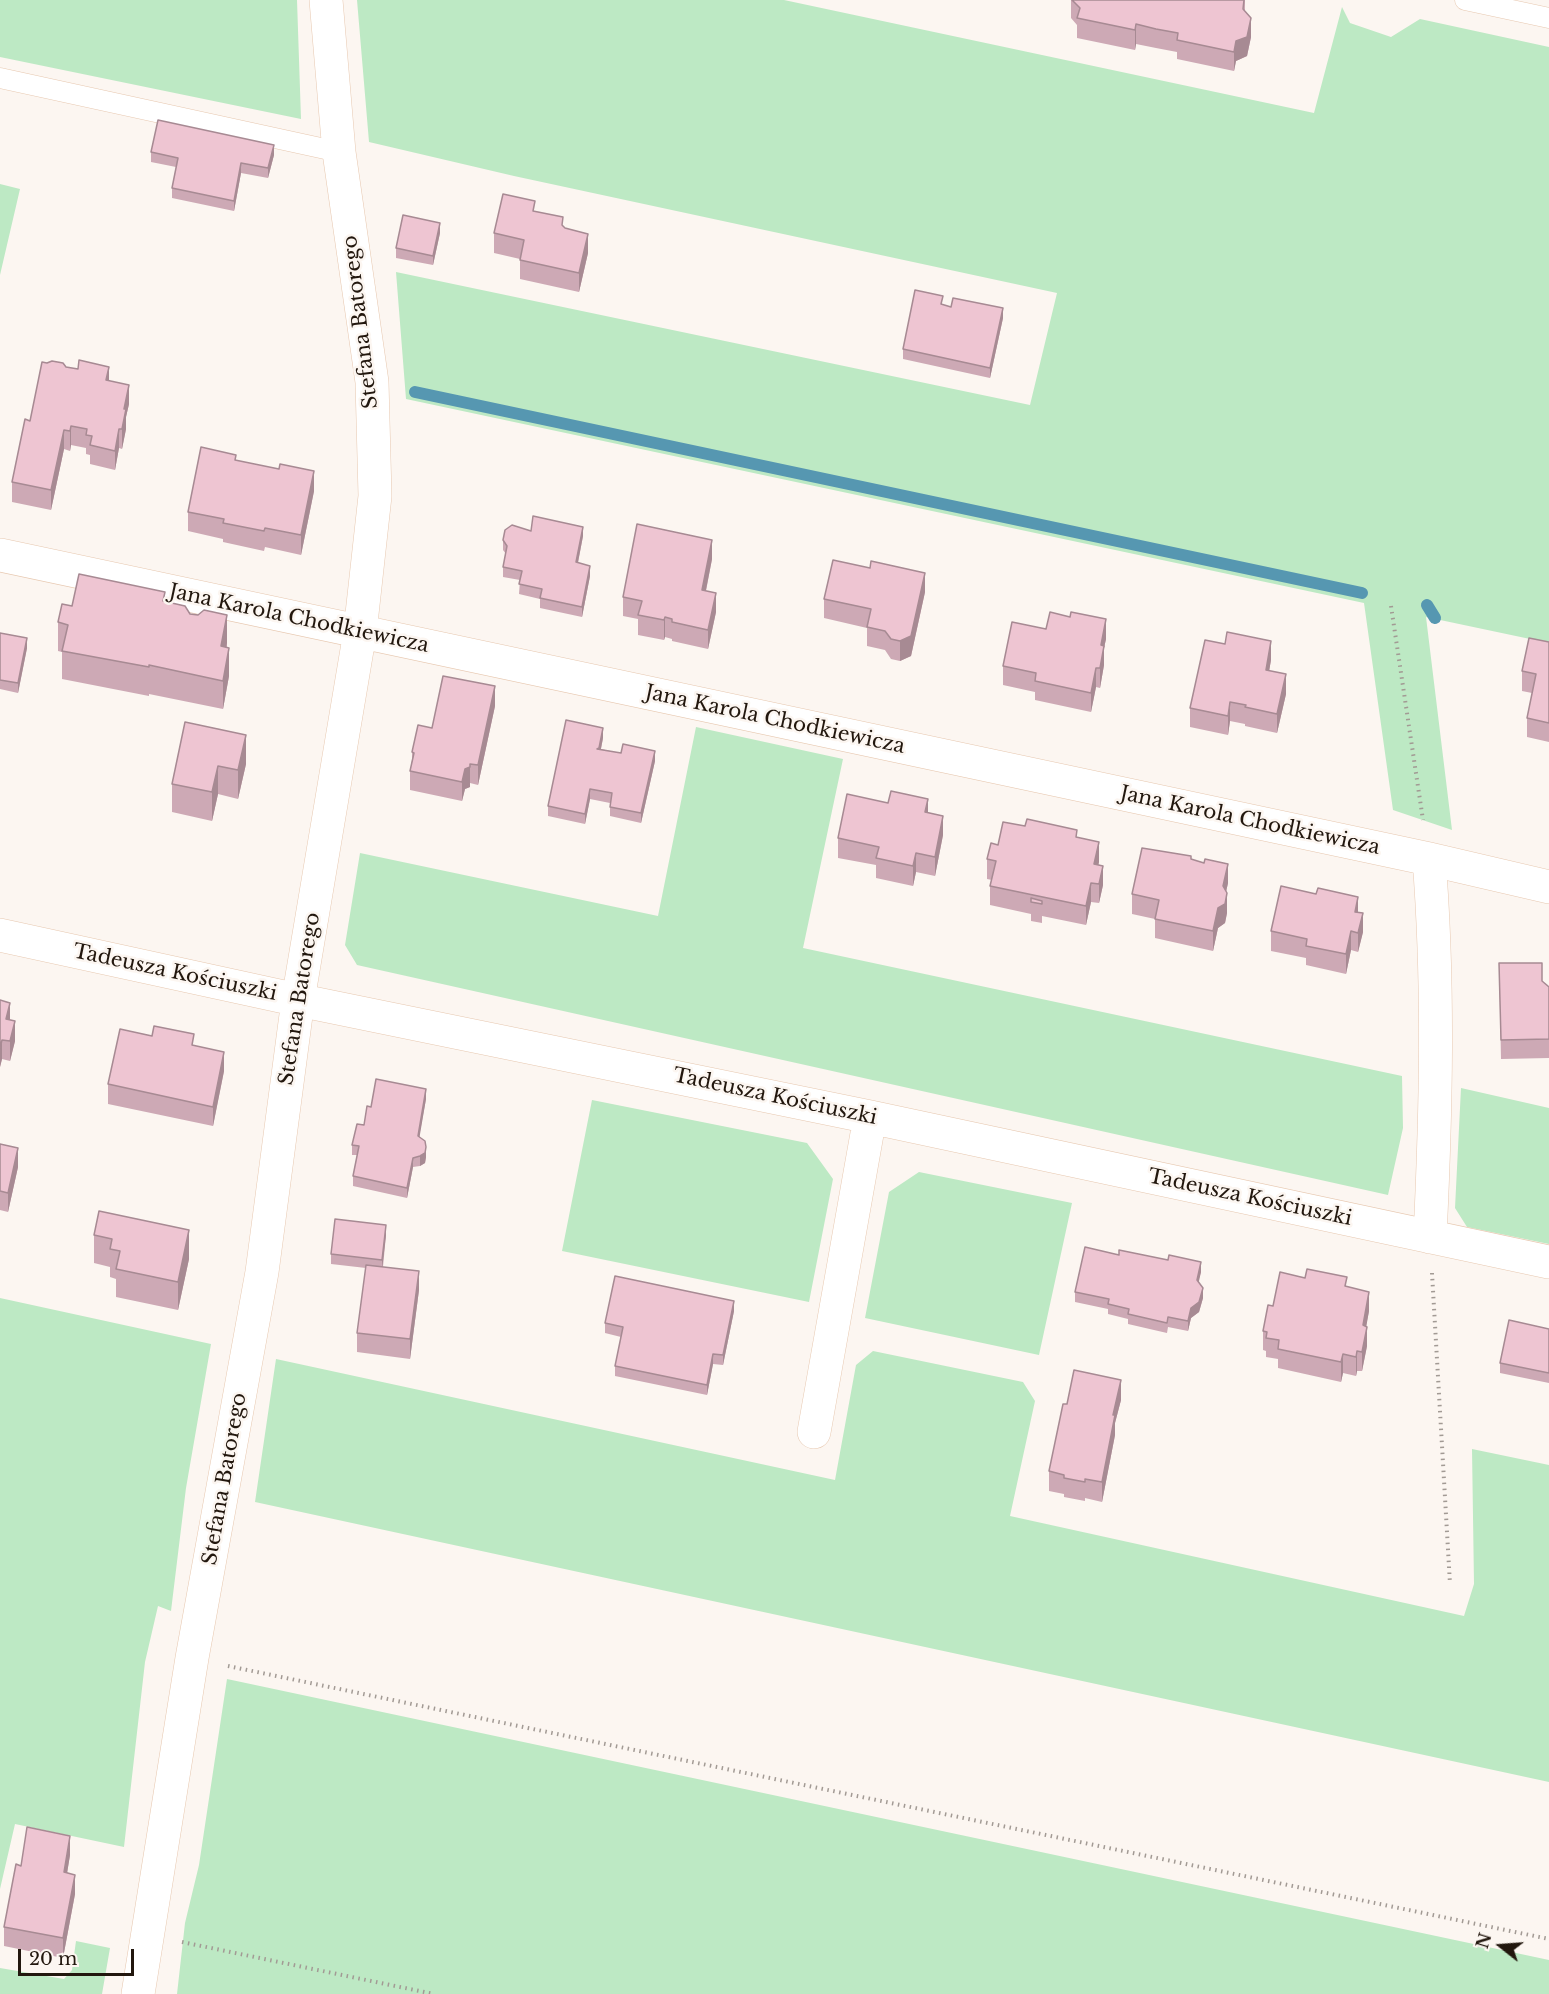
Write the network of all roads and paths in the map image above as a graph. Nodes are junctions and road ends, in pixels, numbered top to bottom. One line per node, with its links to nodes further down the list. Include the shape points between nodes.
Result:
1 (326, 0): 5 (street, Stefana Batorego)
2 (1465, 0): 3 (lane)
3 (1549, 18)
4 (0, 78): 5 (lane)
5 (339, 152): 8 (street, Stefana Batorego, via 372,382 375,496)
6 (0, 555): 8 (street, Jana Karola Chodkiewicza)
7 (1391, 606): 9 (path)
8 (360, 632): 9 (street, Jana Karola Chodkiewicza); 12 (street, Stefana Batorego)
9 (1429, 859): 10 (street, Jana Karola Chodkiewicza); 14 (street, via 1434,923 1435,1110)
10 (1549, 887)
11 (0, 935): 12 (street, Tadeusza Kościuszki)
12 (298, 1000): 13 (street, Tadeusza Kościuszki); 18 (street, Stefana Batorego, via 262,1272)
13 (870, 1117): 14 (street, Tadeusza Kościuszki); 16 (street)
14 (1430, 1237): 15 (street, Tadeusza Kościuszki); 17 (path)
15 (1549, 1262)
16 (814, 1432)
17 (1450, 1584)
18 (192, 1658): 19 (street, Stefana Batorego); 20 (path)
19 (148, 1935): 21 (street, Stefana Batorego); 22 (path)
20 (1549, 1939)
21 (138, 1994)
22 (434, 1994)

